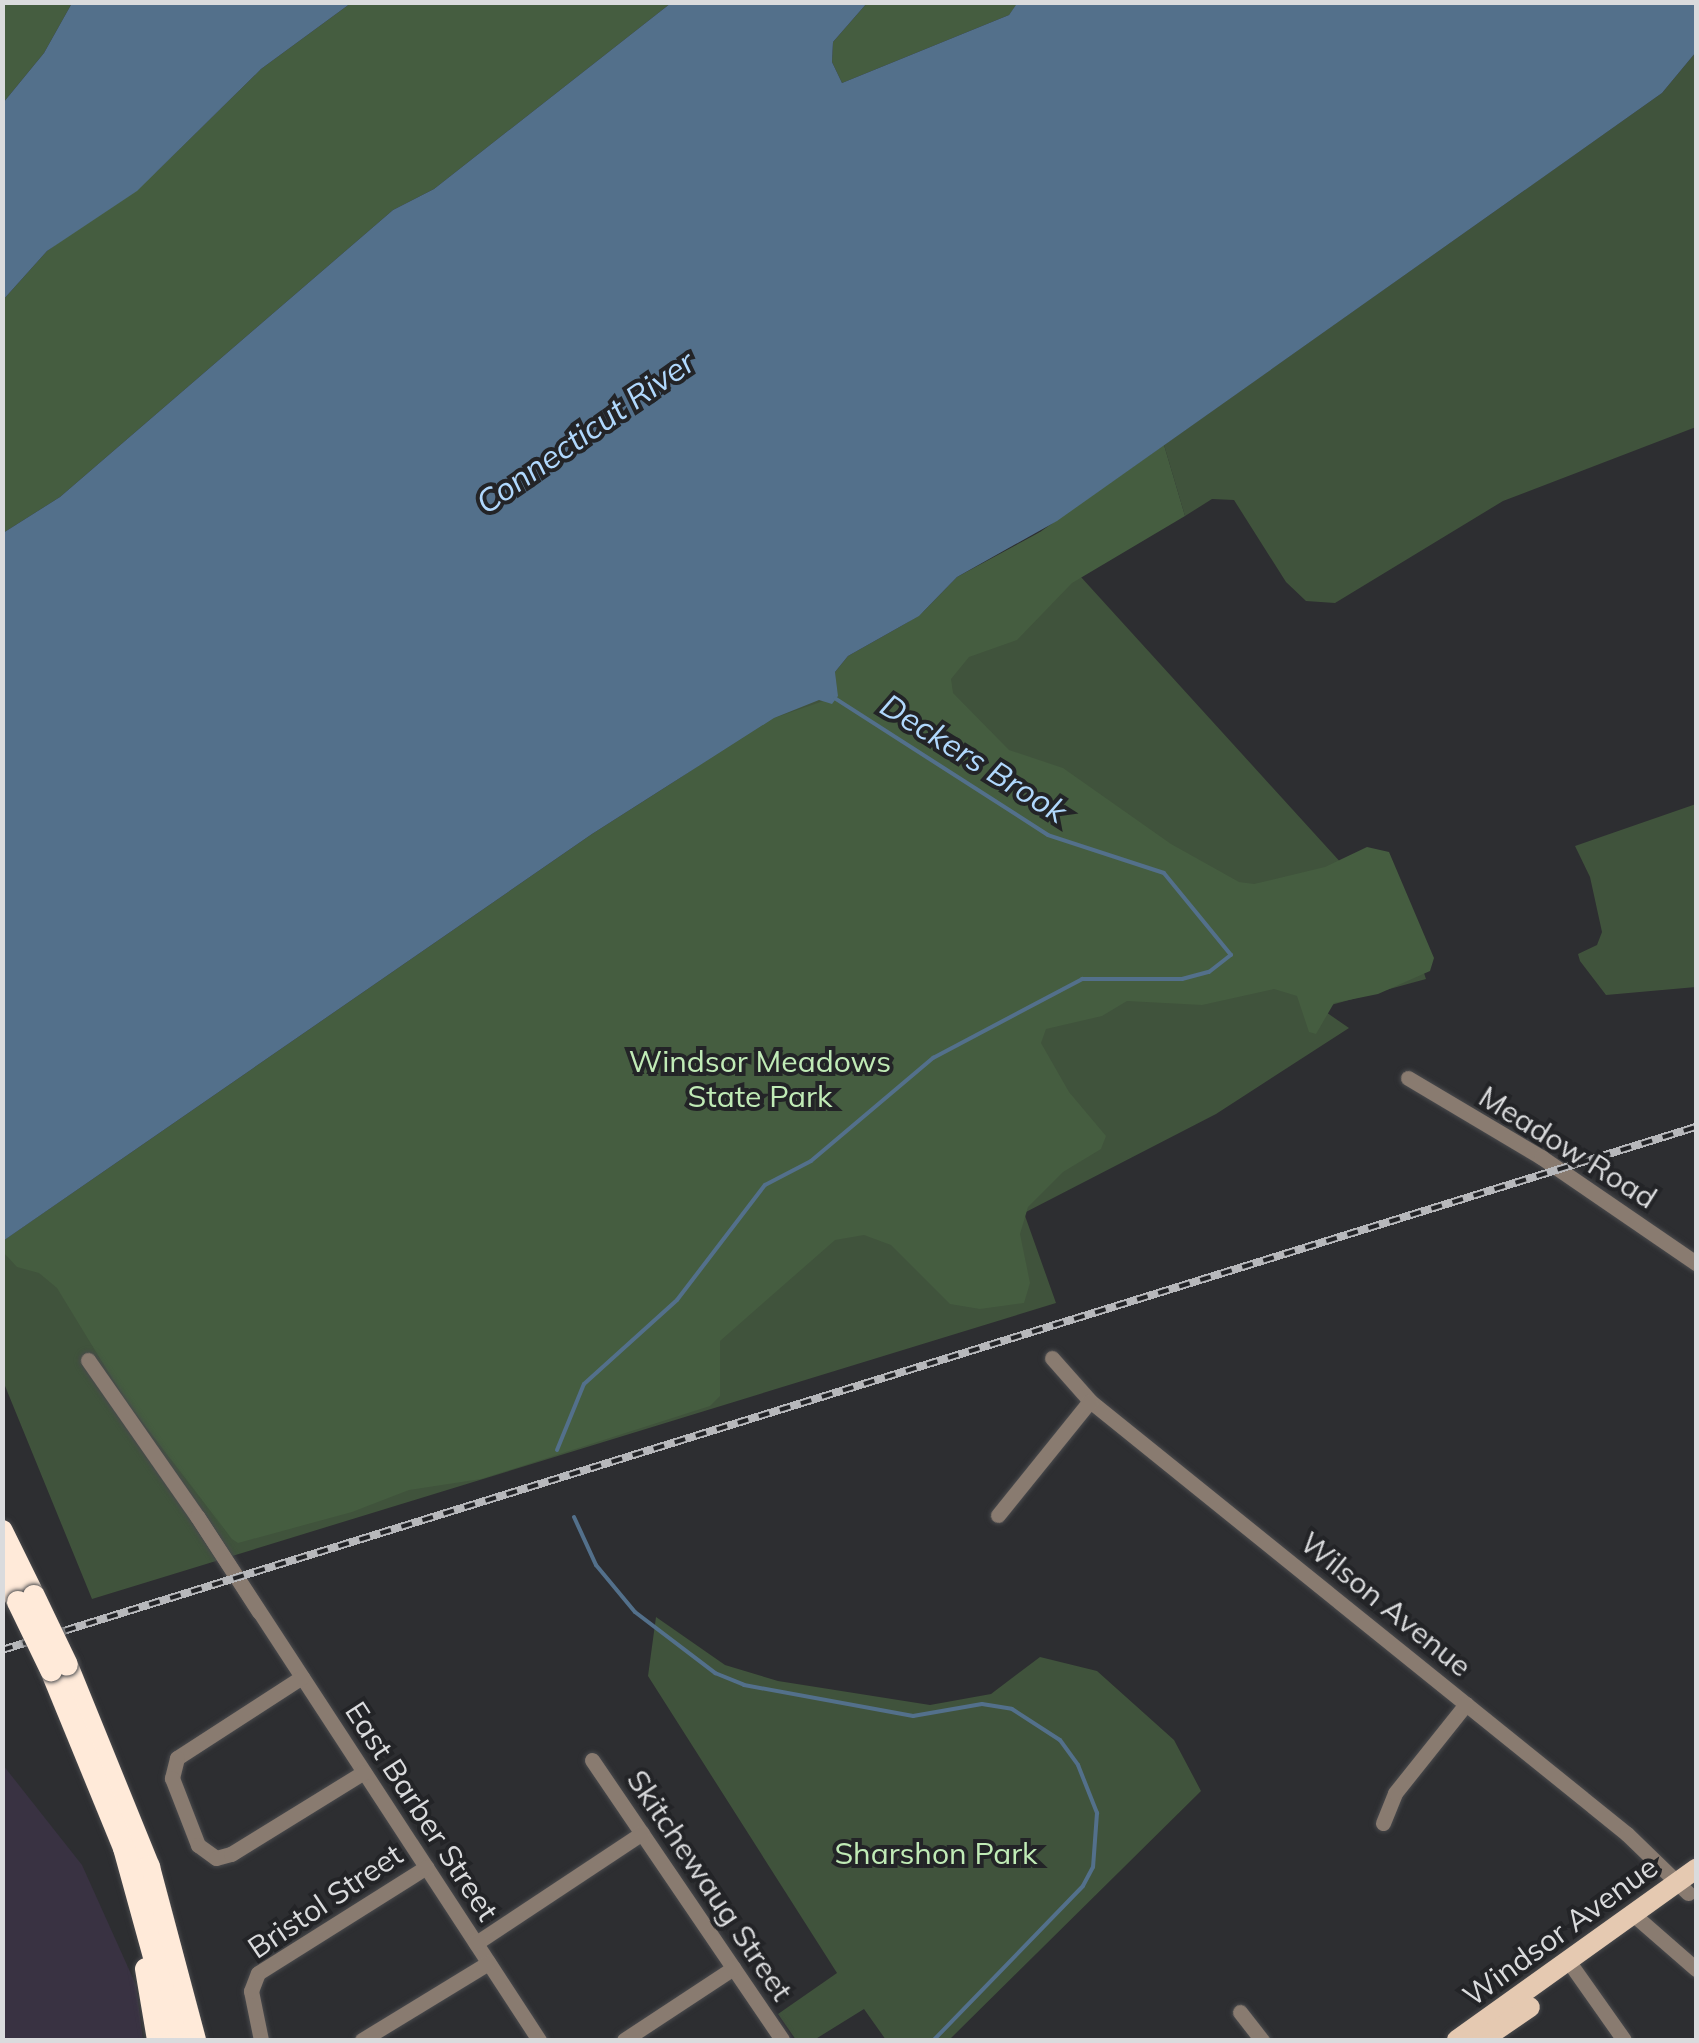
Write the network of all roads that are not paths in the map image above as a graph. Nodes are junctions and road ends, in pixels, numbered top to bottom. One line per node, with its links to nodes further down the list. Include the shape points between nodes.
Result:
1 (1408, 1078): 2 (street, Meadow Road, via 1541,1157)
2 (1696, 1263)
3 (1052, 1358): 5 (street, Wilson Avenue)
4 (88, 1360): 11 (street, East Barber Street)
5 (1090, 1401): 6 (street); 12 (street, Wilson Avenue)
6 (998, 1516)
7 (2, 1531): 9 (highway)
8 (2, 1571): 9 (highway)
9 (26, 1599): 10 (highway, bridge)
10 (59, 1668): 17 (highway); 26 (highway, via 134,1822)
11 (302, 1678): 14 (street, East Barber Street); 14 (street, via 184,1750 172,1767 198,1845 216,1858)
12 (1466, 1704): 15 (street, via 1396,1792); 19 (street, Wilson Avenue)
13 (592, 1760): 16 (street, Skitchewaug Street)
14 (364, 1772): 18 (street, East Barber Street)
15 (1383, 1823)
16 (642, 1832): 21 (street); 23 (street, Skitchewaug Street)
17 (124, 1848): 28 (highway); 29 (highway)
18 (426, 1866): 21 (street, East Barber Street); 32 (street, Bristol Street, via 265,1966 253,1982)
19 (1690, 1883): 20 (main road, Windsor Avenue)
20 (1638, 1921): 24 (main road, Windsor Avenue); 25 (street)
21 (476, 1943): 22 (street, East Barber Street)
22 (488, 1963): 33 (street); 34 (street, East Barber Street)
23 (733, 1968): 35 (street); 36 (street, Skitchewaug Street)
24 (1573, 1968): 38 (main road, Windsor Avenue); 39 (main road, Windsor Avenue); 40 (street)
25 (1696, 1969)
26 (184, 1989): 30 (highway); 31 (highway)
27 (1240, 2012): 37 (street)
28 (158, 2040)
29 (177, 2040)
30 (195, 2040)
31 (204, 2040)
32 (261, 2040)
33 (362, 2040)
34 (539, 2040)
35 (624, 2040)
36 (782, 2040)
37 (1262, 2040)
38 (1457, 2040)
39 (1482, 2040)
40 (1624, 2040)

